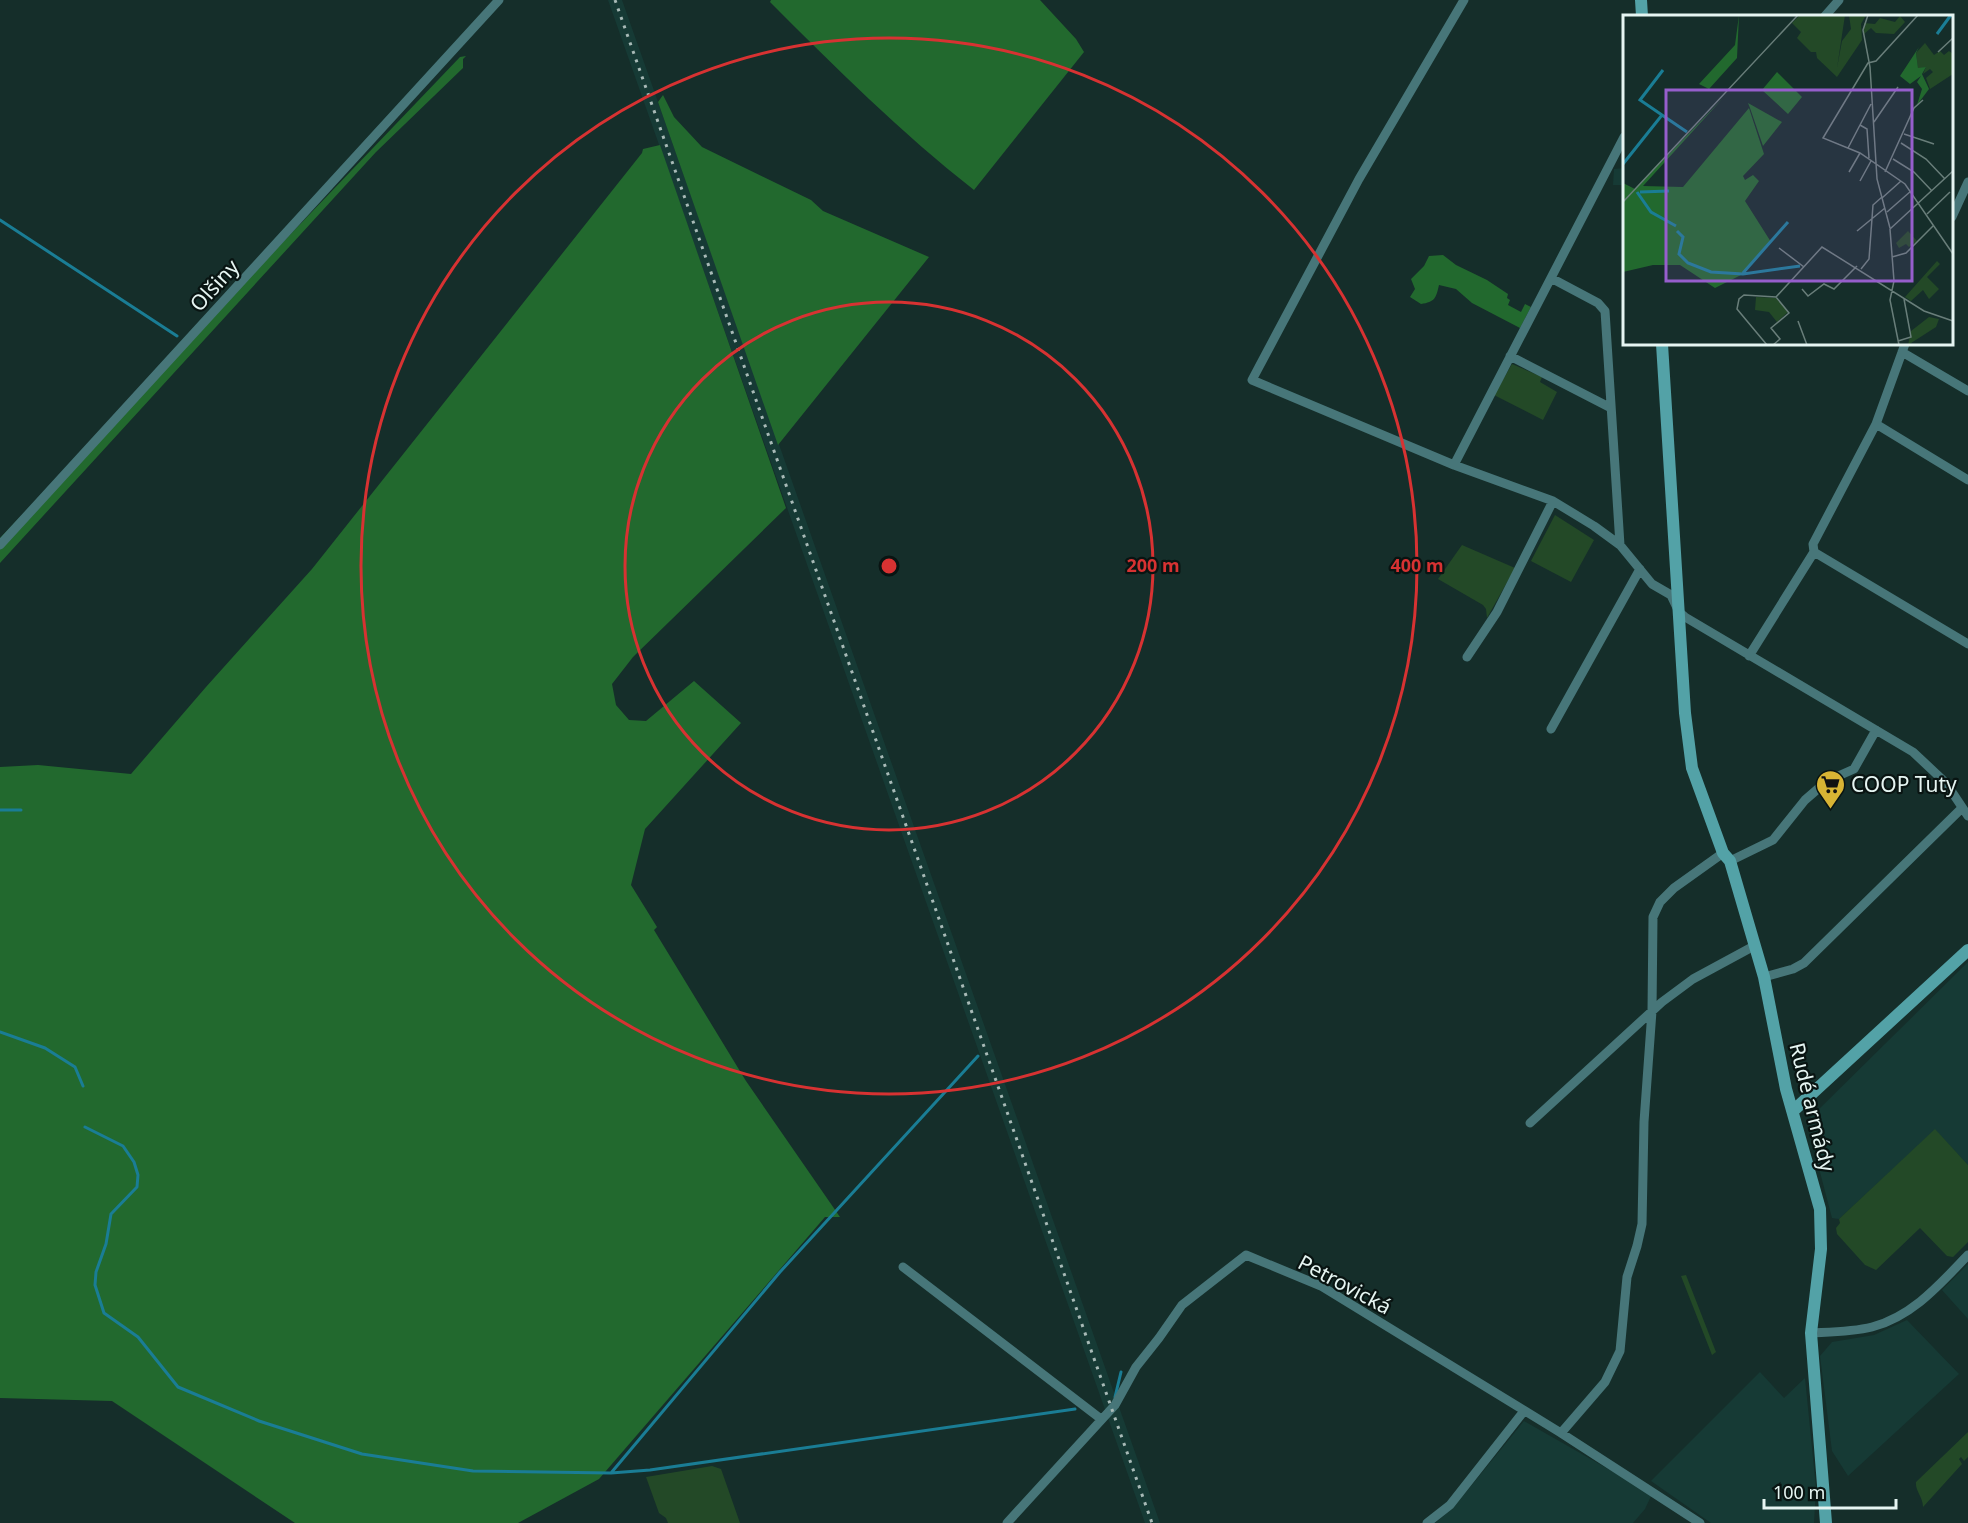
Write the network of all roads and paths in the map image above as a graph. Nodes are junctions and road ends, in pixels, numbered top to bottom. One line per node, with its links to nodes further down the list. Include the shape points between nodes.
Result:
1 (499, 0): 21 (street, Olšiny)
2 (1464, 0): 17 (street, via 1359,179 1252,380)
3 (1641, 0): 5 (street)
4 (1839, 0): 6 (street)
5 (1642, 15)
6 (1826, 15)
7 (1623, 139): 10 (street)
8 (1968, 182): 9 (street)
9 (1953, 215)
10 (1551, 278): 13 (street); 15 (street, via 1598,303 1605,311)
11 (1662, 345): 24 (street, Rudé armády)
12 (1904, 348): 14 (street); 16 (street)
13 (1510, 356): 15 (street); 17 (street)
14 (1968, 391)
15 (1611, 408): 20 (street)
16 (1876, 424): 18 (street); 22 (street, via 1813,544)
17 (1454, 465): 19 (street)
18 (1968, 480)
19 (1553, 501): 20 (street); 27 (street, via 1497,612)
20 (1620, 544): 23 (street)
21 (0, 545)
22 (1814, 552): 25 (street); 26 (street)
23 (1640, 569): 24 (street, via 1652,584 1671,596); 28 (street)
24 (1679, 612): 26 (street); 32 (street, Rudé armády, via 1692,768)
25 (1968, 644)
26 (1749, 656): 29 (street)
27 (1467, 657)
28 (1551, 729)
29 (1876, 730): 30 (street, via 1913,752 1946,783); 32 (street, via 1854,769 1827,781 1805,800 1773,840)
30 (1962, 808): 31 (street); 35 (street, via 1804,963)
31 (1968, 816)
32 (1727, 857): 33 (street, Rudé armády); 36 (street, via 1674,888 1660,902 1653,917)
33 (1755, 946): 35 (street, Rudé armády); 36 (street, via 1693,979)
34 (1968, 950): 37 (street)
35 (1764, 977): 37 (street, Rudé armády)
36 (1652, 1011): 38 (street); 44 (street, via 1642,1224 1627,1277 1620,1351 1605,1382)
37 (1793, 1112): 41 (street, Rudé armády, via 1820,1209 1821,1249)
38 (1530, 1123)
39 (1968, 1255): 41 (street, via 1916,1306 1896,1317 1854,1330)
40 (903, 1267): 43 (street)
41 (1811, 1333): 48 (street, Rudé armády)
42 (1524, 1411): 43 (street, Petrovická, via 1321,1286 1246,1255 1182,1305 1136,1367 1115,1405); 44 (street, Petrovická); 46 (street, via 1450,1505)
43 (1101, 1419): 45 (street, Petrovická)
44 (1561, 1433): 47 (street, Petrovická)
45 (1007, 1523)
46 (1427, 1523)
47 (1700, 1523)
48 (1826, 1523)

